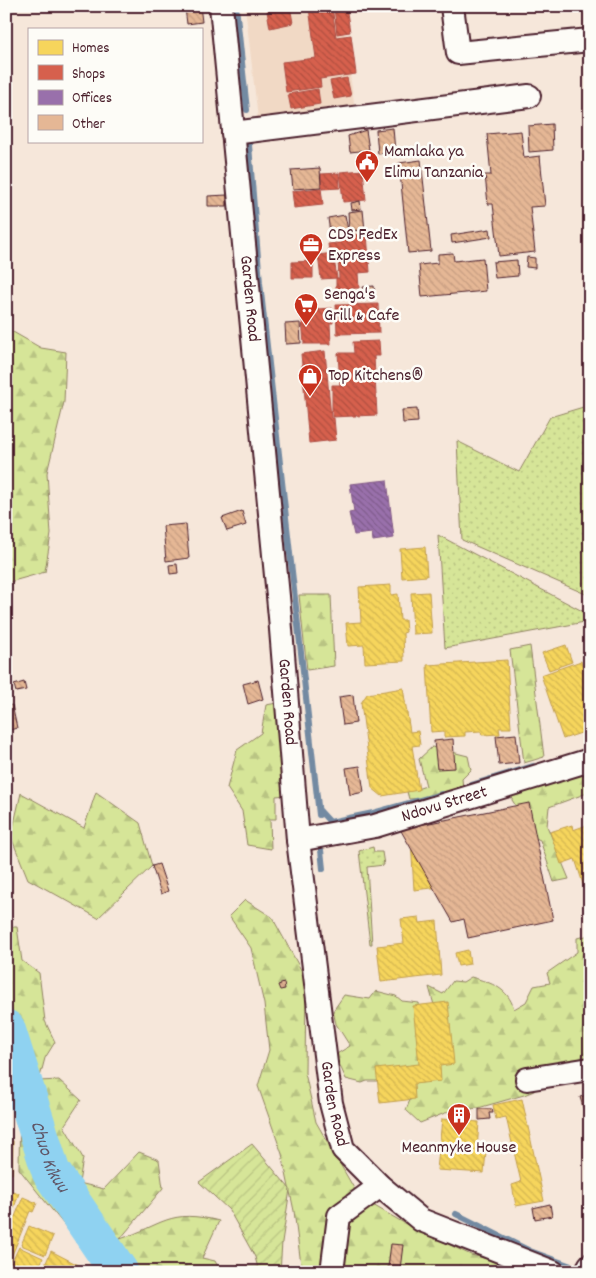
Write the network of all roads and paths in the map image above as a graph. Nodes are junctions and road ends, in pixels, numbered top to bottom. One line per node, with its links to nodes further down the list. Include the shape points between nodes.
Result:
1 (221, 6): 5 (street, Garden Road)
2 (452, 6): 3 (street, via 458,53)
3 (590, 40)
4 (529, 96): 5 (street)
5 (233, 133): 7 (street, Garden Road)
6 (590, 760): 7 (street, Ndovu Street, via 375,826)
7 (298, 840): 10 (street, Garden Road, via 331,1103 343,1149)
8 (590, 1069): 9 (street)
9 (527, 1080)
10 (380, 1186): 12 (street, via 339,1216); 13 (street, Garden Road, via 421,1220)
11 (590, 1265): 14 (street)
12 (332, 1272)
13 (554, 1272)
14 (586, 1272)

